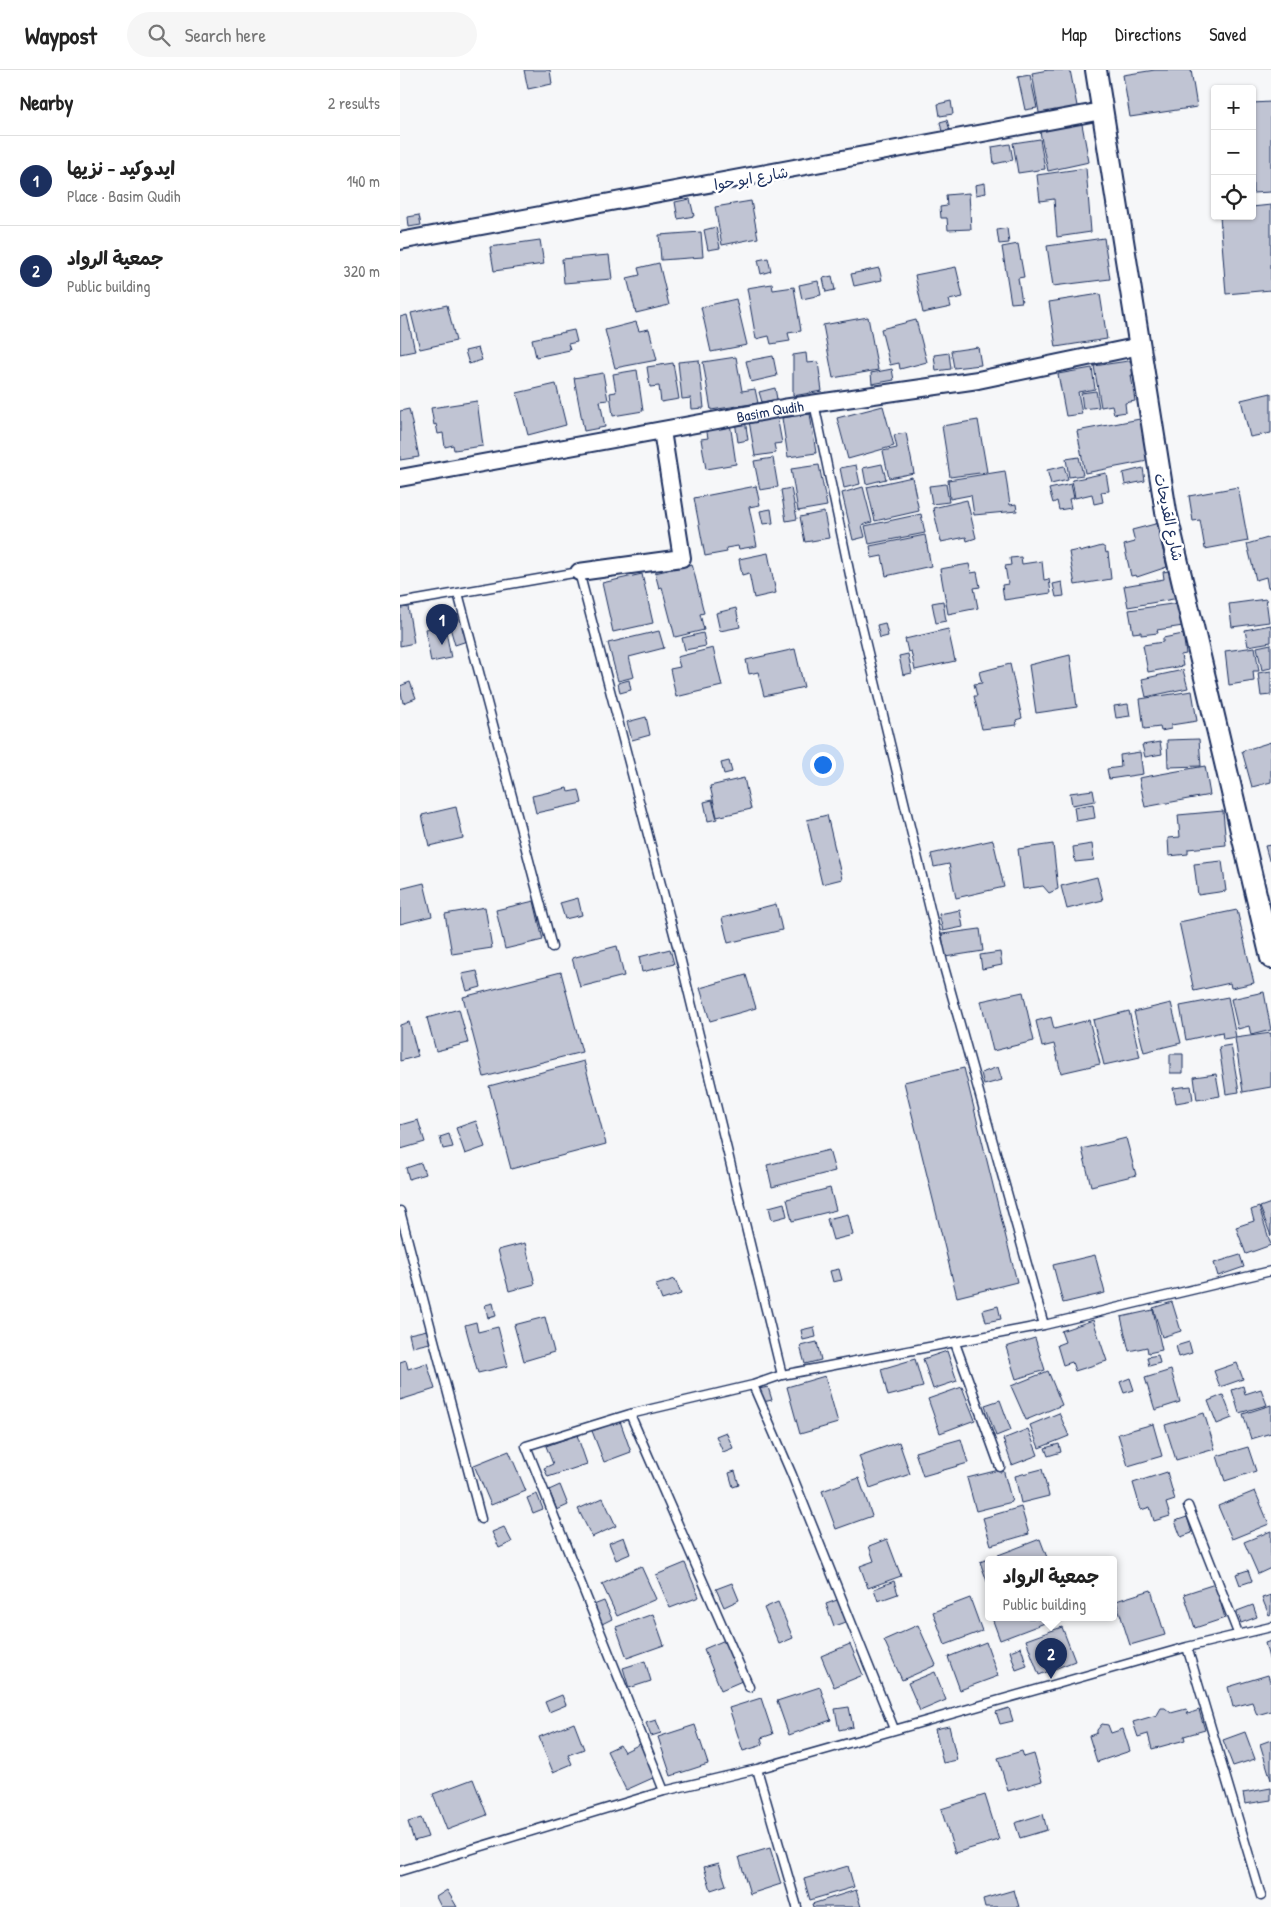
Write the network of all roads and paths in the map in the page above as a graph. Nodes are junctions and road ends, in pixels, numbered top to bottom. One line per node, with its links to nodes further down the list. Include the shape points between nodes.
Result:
1 (1096, 70): 2 (street, شارع القديحات)
2 (1102, 111): 3 (street, شارع ابو حوا); 4 (street, شارع القديحات)
3 (400, 241)
4 (1140, 346): 5 (street, Basim Qudih, via 978,380); 12 (street, شارع القديحات, via 1166,512)
5 (814, 403): 6 (street, Basim Qudih); 15 (lane, via 855,600 944,967)
6 (662, 431): 7 (street, Basim Qudih); 8 (street, via 682,558)
7 (400, 478)
8 (579, 572): 9 (lane); 17 (lane, via 679,952)
9 (458, 593): 10 (lane); 11 (lane)
10 (400, 603)
11 (552, 947)
12 (1271, 958)
13 (400, 1211): 22 (lane)
14 (1271, 1272): 15 (lane)
15 (1044, 1325): 16 (lane)
16 (955, 1344): 17 (lane); 20 (lane)
17 (782, 1376): 18 (lane)
18 (753, 1385): 19 (lane); 27 (lane)
19 (630, 1414): 26 (lane); 29 (lane, via 526,1446)
20 (1000, 1468)
21 (1188, 1506): 24 (lane)
22 (481, 1520)
23 (1271, 1626): 24 (lane)
24 (1238, 1633): 25 (lane)
25 (1187, 1647): 27 (lane); 31 (lane)
26 (749, 1687)
27 (894, 1729): 28 (lane)
28 (757, 1768): 29 (lane); 32 (lane)
29 (664, 1791): 30 (lane)
30 (400, 1871)
31 (1261, 1896)
32 (797, 1907)

